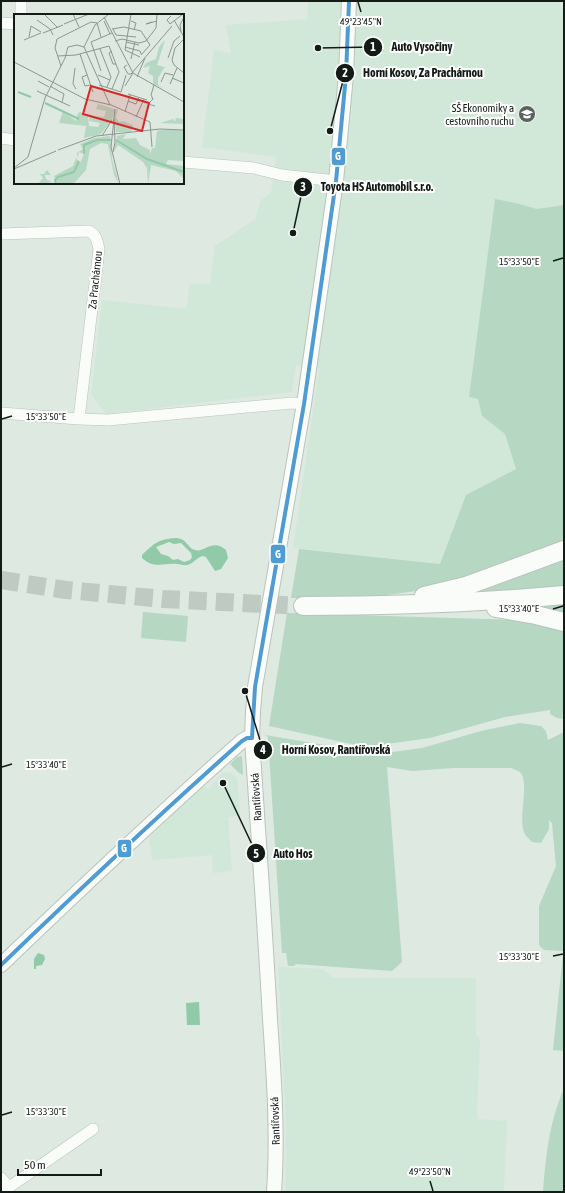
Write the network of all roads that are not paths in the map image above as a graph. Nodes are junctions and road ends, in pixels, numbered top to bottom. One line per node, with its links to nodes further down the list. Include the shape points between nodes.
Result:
1 (21, 1): 3 (street)
2 (349, 1): 9 (street, Rantířovská, via 346,75)
3 (20, 14)
4 (1, 23): 5 (street)
5 (14, 24)
6 (1, 138): 7 (street)
7 (14, 140)
8 (184, 162): 9 (street, via 254,168 282,175)
9 (336, 181): 11 (street, Rantířovská)
10 (1, 234): 13 (street, Za Prachárnou, via 89,231 96,238 99,249)
11 (304, 404): 13 (street, via 108,420); 20 (street, Rantířovská, via 255,688)
12 (1, 413): 13 (street)
13 (79, 420)
14 (564, 550): 18 (main road, via 466,586)
15 (564, 595): 16 (main road)
16 (463, 602): 18 (main road); 19 (main road)
17 (303, 606): 18 (main road)
18 (361, 606)
19 (564, 622)
20 (252, 738): 21 (street, via 242,741 208,771); 25 (street, Rantířovská, via 268,970 276,1143)
21 (1, 965)
22 (93, 1130): 24 (street)
23 (1, 1178): 24 (street)
24 (5, 1190)
25 (274, 1192)

